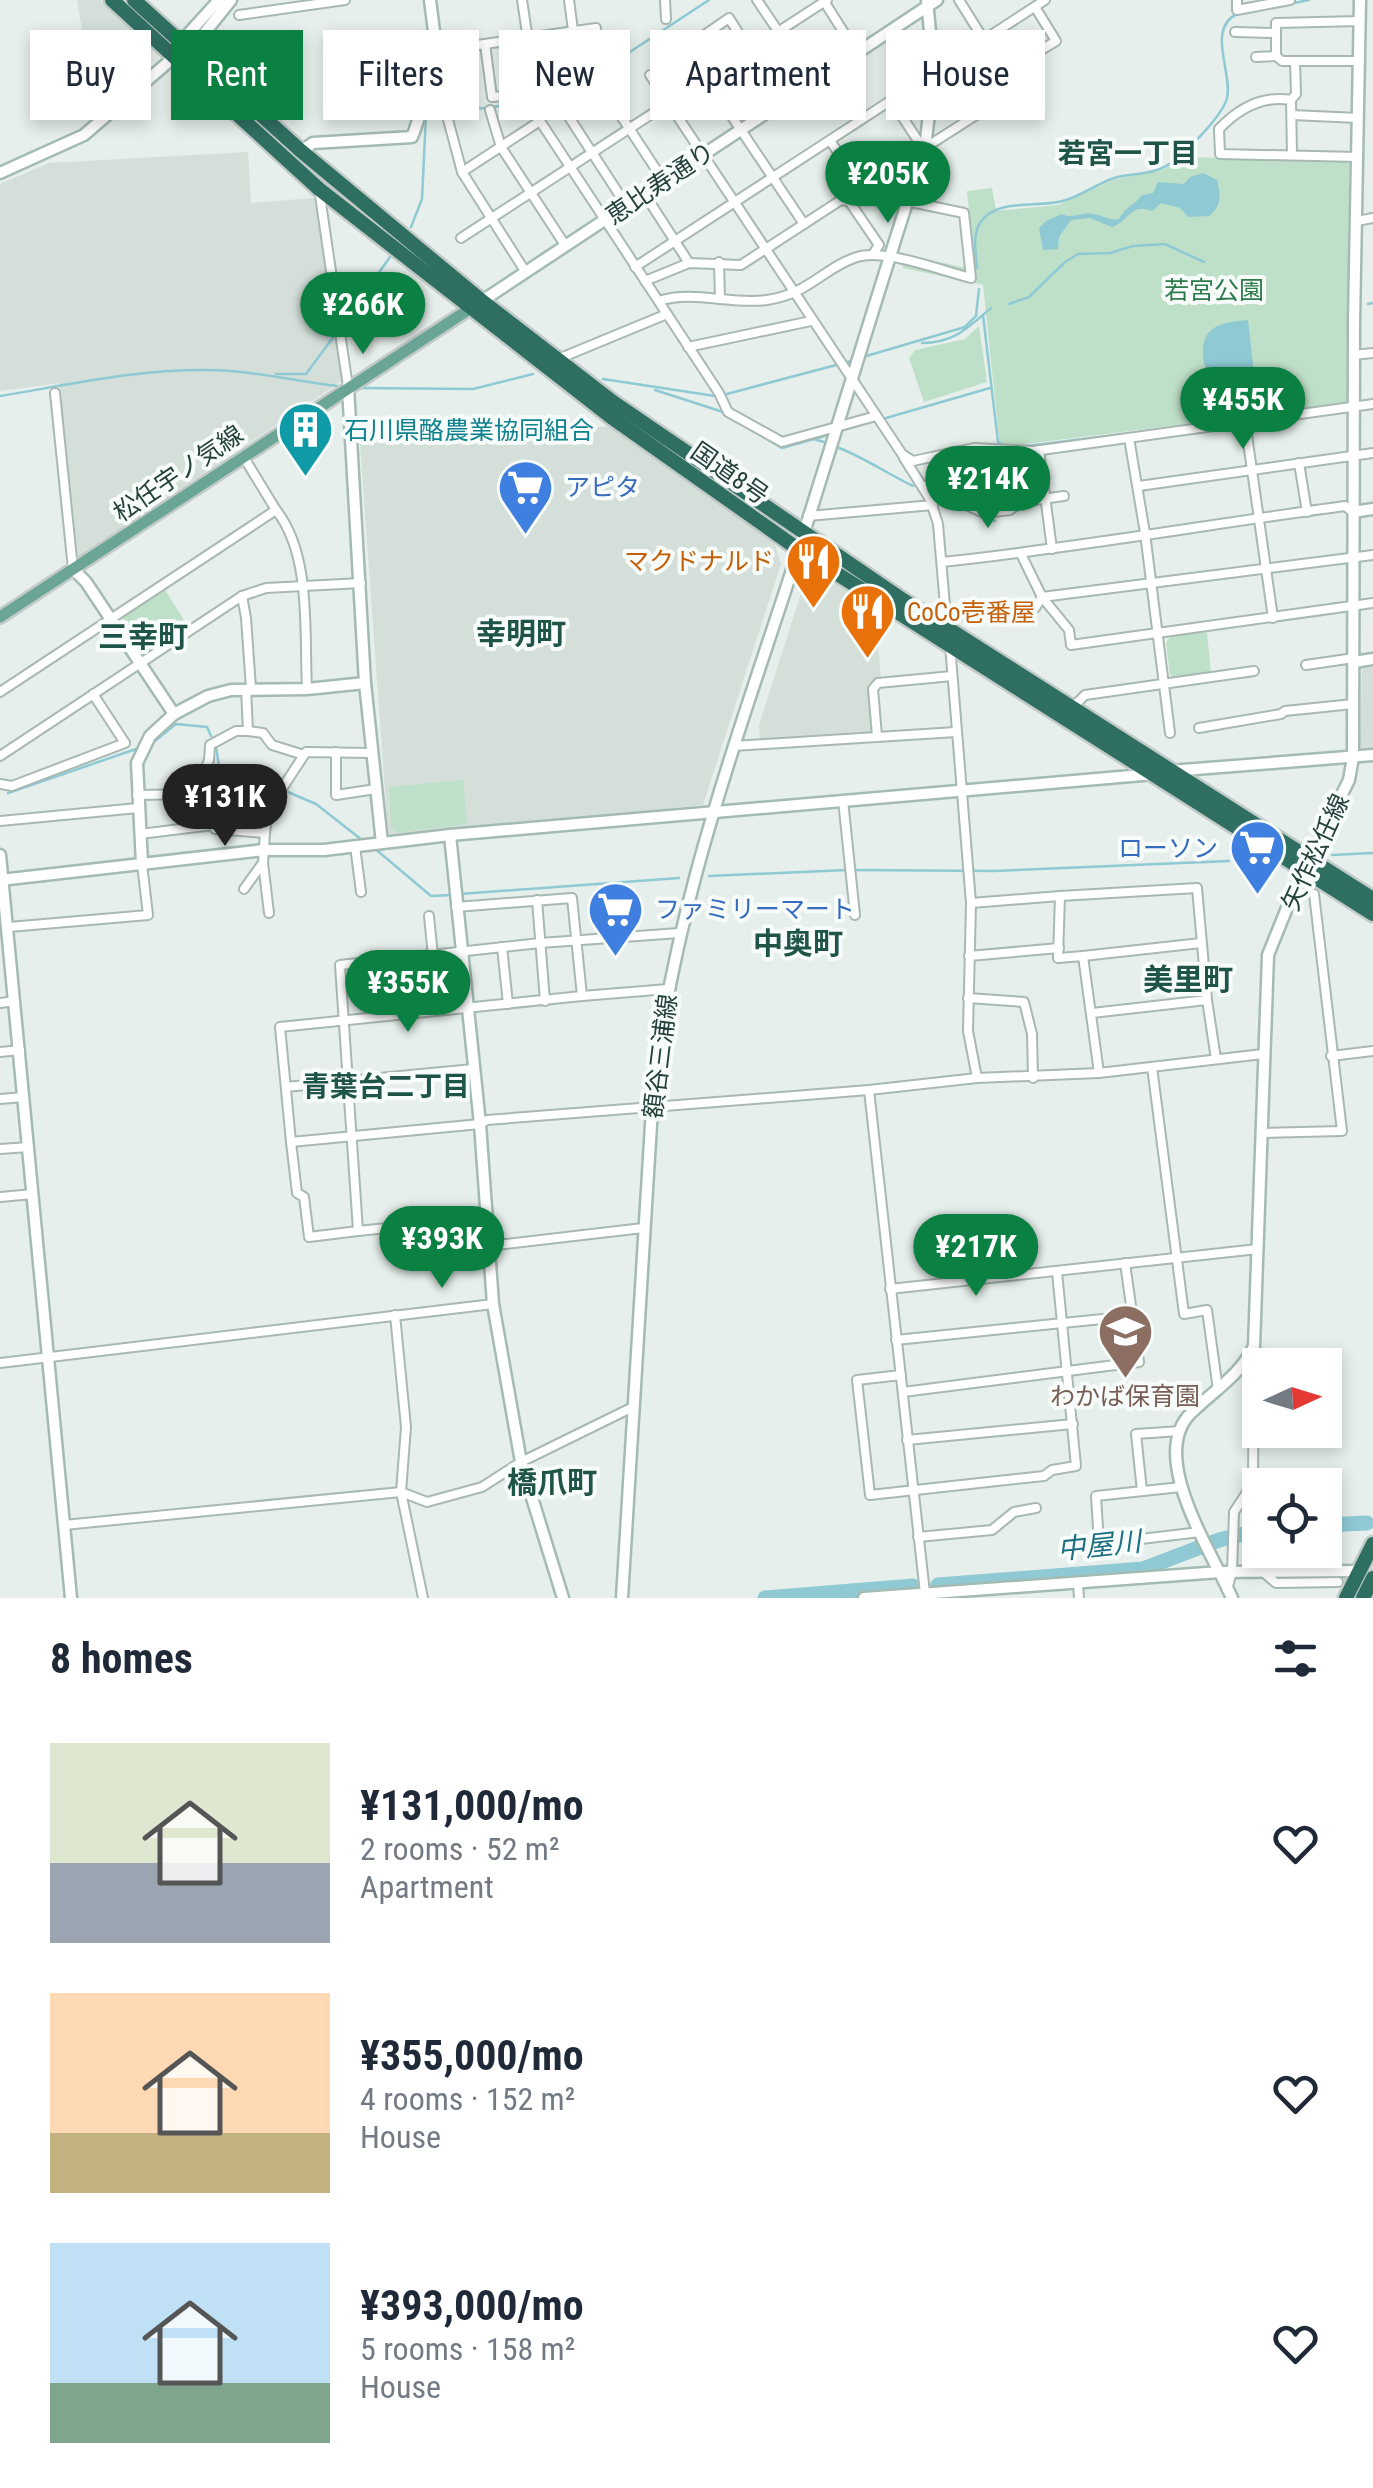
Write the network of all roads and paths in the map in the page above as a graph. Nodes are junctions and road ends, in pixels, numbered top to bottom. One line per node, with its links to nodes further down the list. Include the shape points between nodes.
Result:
1 (112, 0): 49 (highway, 国道8号)
2 (134, 0): 41 (highway, 国道8号)
3 (218, 0): 26 (street)
4 (231, 0): 27 (street)
5 (345, 0): 18 (street)
6 (430, 0): 28 (street)
7 (522, 0): 29 (street)
8 (569, 0): 30 (street)
9 (665, 0): 22 (street)
10 (757, 0): 34 (street)
11 (958, 0): 38 (street)
12 (1045, 0): 19 (street)
13 (1237, 0): 20 (street, via 1237,10)
14 (1290, 0): 20 (street)
15 (1360, 0): 23 (street, 矢作松任線)
16 (825, 1): 35 (street); 36 (street)
17 (931, 2): 37 (street, 額谷三浦線); 45 (street, 恵比寿通り)
18 (288, 4): 21 (street)
19 (1031, 5): 39 (street); 46 (street, via 1056,41)
20 (1270, 6): 25 (street)
21 (240, 15)
22 (666, 19)
23 (1360, 21): 25 (street); 51 (street, 矢作松任線)
24 (596, 28): 31 (street)
25 (1276, 28): 40 (street); 48 (street)
26 (196, 30)
27 (201, 30)
28 (434, 30)
29 (526, 30)
30 (573, 30)
31 (581, 30)
32 (711, 30): 33 (street, via 728,18)
33 (736, 30)
34 (777, 30)
35 (780, 30)
36 (843, 30)
37 (932, 30)
38 (978, 30)
39 (997, 30)
40 (1235, 32)
41 (171, 33)
42 (499, 42): 43 (street)
43 (485, 44): 44 (street); 54 (street, via 492,98)
44 (479, 45)
45 (866, 45)
46 (1045, 48)
47 (1373, 50): 51 (street)
48 (1276, 56): 50 (street); 53 (street)
49 (171, 57)
50 (1256, 57)
51 (1359, 57): 53 (street); 60 (street, 矢作松任線)
52 (171, 59): 85 (street, via 84,135)
53 (1295, 61): 55 (street)
54 (499, 97)
55 (1292, 100): 59 (street); 81 (street, via 1275,97 1238,109 1219,128 1220,154)
56 (886, 105): 75 (street)
57 (490, 110): 76 (street)
58 (650, 115): 73 (street)
59 (1292, 116): 60 (street); 81 (street)
60 (1358, 118): 82 (street, 矢作松任線)
61 (242, 120): 89 (highway, 国道8号)
62 (267, 120): 78 (highway, 国道8号)
63 (416, 120): 78 (street, via 412,137 312,143)
64 (447, 120): 84 (street)
65 (571, 120): 79 (street)
66 (623, 120): 73 (street)
67 (681, 120): 80 (street)
68 (735, 120): 74 (street)
69 (755, 120): 74 (street, 恵比寿通り)
70 (904, 120): 77 (street)
71 (928, 120): 77 (street, 額谷三浦線)
72 (970, 120): 77 (street)
73 (629, 129): 79 (street); 87 (street)
74 (740, 130): 80 (street, 恵比寿通り); 86 (street)
75 (831, 142): 86 (street); 88 (street)
76 (501, 147): 83 (street, via 540,121); 84 (street); 91 (street)
77 (924, 150): 88 (street); 93 (street, 額谷三浦線)
78 (301, 151): 115 (highway, 国道8号)
79 (592, 154): 83 (street); 95 (street)
80 (703, 154): 87 (street, 恵比寿通り); 94 (street)
81 (1292, 155): 82 (street)
82 (1358, 157): 99 (street, 矢作松任線)
83 (571, 168): 91 (street); 98 (street)
84 (462, 172): 97 (street)
85 (0, 173)
86 (773, 178): 94 (street); 100 (street)
87 (663, 180): 90 (street, 恵比寿通り)
88 (862, 188): 92 (street)
89 (319, 189): 115 (highway, 国道8号); 123 (street)
90 (644, 193): 95 (street, 恵比寿通り); 102 (street)
91 (532, 194): 97 (street); 103 (street)
92 (848, 200): 100 (street); 105 (street, via 879,246)
93 (906, 201): 106 (street, 額谷三浦線); 106 (street, via 964,213 971,278)
94 (734, 203): 102 (street); 104 (street)
95 (626, 205): 98 (street, 恵比寿通り)
96 (1373, 218): 99 (street)
97 (492, 220): 101 (street); 110 (street)
98 (605, 220): 103 (street, 恵比寿通り); 109 (street)
99 (1357, 221): 120 (street, 矢作松任線)
100 (804, 224): 104 (street)
101 (462, 238)
102 (676, 242): 108 (street); 109 (street)
103 (566, 245): 110 (street, 恵比寿通り)
104 (764, 250): 107 (street, via 741,265); 112 (street)
105 (873, 254): 106 (street); 112 (street, via 854,257)
106 (888, 257): 122 (street, 額谷三浦線)
107 (719, 262): 108 (street); 113 (street)
108 (689, 263): 111 (street)
109 (635, 267): 111 (street)
110 (525, 272): 115 (street, 恵比寿通り)
111 (645, 281): 114 (street)
112 (794, 295): 113 (street); 117 (street)
113 (720, 299): 114 (street)
114 (659, 301): 116 (street)
115 (476, 305): 121 (highway, 国道8号); 123 (main road, 松任宇ノ気線); 152 (highway, 国道8号, via 612,417)
116 (667, 314): 118 (street); 121 (street)
117 (811, 320): 118 (street); 122 (street)
118 (688, 347): 129 (street, via 728,412 782,442)
119 (1373, 353): 120 (street)
120 (1354, 355): 126 (street, 矢作松任線)
121 (558, 359): 149 (highway, 国道8号)
122 (850, 380): 127 (street); 129 (street, 額谷三浦線)
123 (348, 386): 135 (main road, 松任宇ノ気線); 159 (street)
124 (55, 393): 157 (street)
125 (1373, 404): 126 (street)
126 (1354, 407): 128 (street); 134 (street, 矢作松任線)
127 (876, 416): 129 (street); 133 (street)
128 (1245, 421): 130 (street); 137 (street)
129 (837, 427): 147 (street, 額谷三浦線)
130 (1129, 438): 131 (street); 139 (street)
131 (1039, 450): 133 (street, via 974,448 913,461); 141 (street)
132 (1373, 452): 134 (street)
133 (902, 454): 138 (street)
134 (1353, 455): 136 (street); 146 (street, 矢作松任線)
135 (243, 456): 144 (street); 157 (main road, 松任宇ノ気線)
136 (1299, 463): 137 (street); 145 (street)
137 (1253, 470): 139 (street); 148 (street)
138 (920, 484): 141 (street, via 984,513); 142 (street)
139 (1139, 486): 150 (street)
140 (1064, 496): 141 (street)
141 (1046, 498): 151 (street)
142 (932, 505): 147 (street); 156 (street)
143 (1373, 509): 146 (street)
144 (276, 510): 161 (street, via 297,548); 167 (street)
145 (1306, 512): 146 (street, via 1344,506); 148 (street)
146 (1353, 512): 155 (street, 矢作松任線)
147 (808, 516): 149 (street, 額谷三浦線)
148 (1258, 518): 150 (street); 158 (street)
149 (802, 533): 152 (street, 額谷三浦線); 169 (highway, 国道8号)
150 (1146, 533): 151 (street); 160 (street)
151 (1052, 548): 153 (street)
152 (798, 549): 171 (highway, 国道8号); 192 (street, 額谷三浦線)
153 (1022, 554): 156 (street); 163 (street)
154 (1373, 555): 155 (street)
155 (1353, 558): 158 (street); 165 (street, 矢作松任線)
156 (942, 562): 169 (street)
157 (73, 570): 166 (main road, 松任宇ノ気線); 167 (street)
158 (1264, 570): 160 (street); 168 (street)
159 (360, 583): 161 (street); 178 (street)
160 (1151, 583): 163 (street); 170 (street)
161 (301, 586): 162 (street); 181 (street)
162 (242, 596): 174 (street); 180 (street)
163 (1042, 597): 169 (street, via 1035,608); 170 (street, via 1069,630 1071,645)
164 (1373, 603): 165 (street)
165 (1353, 608): 168 (street); 173 (street, 矢作松任線)
166 (0, 616)
167 (110, 618): 174 (street); 182 (street)
168 (1272, 618): 170 (street)
169 (944, 621): 185 (highway, 国道8号)
170 (1158, 632): 179 (street)
171 (950, 646): 177 (street); 200 (highway, 国道8号)
172 (1373, 659): 173 (street)
173 (1354, 660): 175 (street); 184 (street, 矢作松任線)
174 (138, 664): 183 (street); 186 (street)
175 (1306, 666)
176 (1254, 671): 179 (street)
177 (952, 676): 189 (street); 191 (street, via 878,682)
178 (365, 682): 181 (street); 194 (street)
179 (1164, 683): 185 (street, via 1084,695); 190 (street)
180 (248, 688): 181 (street); 186 (street, via 208,696); 188 (street)
181 (308, 689)
182 (0, 692)
183 (93, 694): 197 (street); 201 (street, via 125,744 12,786)
184 (1353, 704): 187 (street); 198 (street, 矢作松任線)
185 (1072, 707): 199 (highway, 国道8号)
186 (174, 714): 205 (street, via 144,744)
187 (1200, 728)
188 (248, 732): 195 (street); 204 (street, via 210,744)
189 (956, 732): 191 (street); 203 (street)
190 (1170, 733)
191 (877, 736): 192 (street)
192 (734, 746): 208 (street, 額谷三浦線)
193 (336, 752): 194 (street); 195 (street); 202 (street, via 332,796)
194 (372, 753): 202 (street)
195 (304, 754): 211 (street, via 268,810)
196 (1373, 755): 198 (street)
197 (0, 756)
198 (1353, 758): 199 (street); 219 (street, 矢作松任線)
199 (1174, 771): 200 (street); 219 (highway, 国道8号)
200 (1154, 774): 203 (street); 219 (highway, 国道8号)
201 (0, 784)
202 (376, 789): 214 (street)
203 (961, 790): 206 (street); 229 (street)
204 (194, 794): 205 (street); 210 (street)
205 (137, 795): 207 (street)
206 (843, 799): 208 (street); 232 (street)
207 (138, 808): 209 (street); 212 (street)
208 (713, 813): 213 (street); 235 (street, 額谷三浦線)
209 (0, 821)
210 (197, 826): 211 (street); 212 (street)
211 (265, 833): 215 (street)
212 (140, 834): 218 (street)
213 (450, 835): 214 (street); 227 (street)
214 (369, 845): 215 (street); 222 (street)
215 (264, 850): 217 (street); 218 (street)
216 (0, 855): 220 (street)
217 (263, 863): 221 (street); 230 (street)
218 (142, 864): 220 (street); 234 (street, via 148,915)
219 (1308, 866): 226 (highway, 国道8号); 231 (highway, 国道8号); 260 (street, 矢作松任線, via 1268,955)
220 (2, 880): 234 (street)
221 (244, 889)
222 (360, 892)
223 (1314, 894): 261 (street)
224 (1060, 896): 229 (street); 239 (street, via 1197,888); 241 (street)
225 (618, 898): 236 (street)
226 (1373, 899)
227 (455, 900): 228 (street); 242 (street)
228 (536, 900): 237 (street, via 572,898); 238 (street)
229 (971, 903): 244 (street)
230 (269, 912)
231 (1373, 914)
232 (855, 915)
233 (428, 916): 243 (street)
234 (9, 927): 250 (street)
235 (679, 933): 236 (street); 246 (street, 額谷三浦線)
236 (621, 937): 237 (street)
237 (576, 940): 238 (street); 247 (street)
238 (540, 943): 240 (street); 251 (street)
239 (1201, 943): 245 (street); 249 (street)
240 (502, 947): 242 (street); 253 (street)
241 (1059, 948): 244 (street); 245 (street, via 1058,958)
242 (461, 953): 243 (street); 254 (street)
243 (433, 956): 256 (street, via 340,965)
244 (970, 956): 248 (street)
245 (1083, 956): 255 (street)
246 (668, 989): 247 (street); 273 (street, 額谷三浦線)
247 (582, 996): 251 (street)
248 (968, 998): 266 (street); 267 (street, via 1024,1002)
249 (1207, 1000): 255 (street); 262 (street)
250 (15, 1001): 252 (street); 257 (street)
251 (545, 1001): 253 (street)
252 (0, 1003)
253 (508, 1004): 254 (street)
254 (467, 1010): 256 (street); 264 (street)
255 (1092, 1014): 265 (street)
256 (345, 1021): 268 (street); 269 (street, via 280,1027)
257 (20, 1050): 259 (street); 271 (street)
258 (1373, 1051): 261 (street)
259 (0, 1052)
260 (1263, 1054): 262 (street); 275 (street, 矢作松任線)
261 (1331, 1056): 275 (street, via 1342,1131)
262 (1216, 1060): 263 (street)
263 (1152, 1066): 265 (street); 287 (street)
264 (473, 1069): 268 (street); 274 (street)
265 (1099, 1073): 267 (street)
266 (976, 1078): 267 (street); 270 (street)
267 (1033, 1078)
268 (350, 1080): 269 (street); 276 (street)
269 (286, 1087): 277 (street)
270 (869, 1090): 273 (street); 290 (street)
271 (24, 1097): 272 (street); 278 (street)
272 (0, 1099)
273 (652, 1108): 274 (street); 283 (street, 額谷三浦線)
274 (480, 1124): 276 (street); 282 (street)
275 (1264, 1133): 286 (street, 矢作松任線)
276 (354, 1136): 277 (street); 284 (street)
277 (291, 1142): 284 (street, via 309,1237)
278 (29, 1146): 279 (street); 280 (street)
279 (0, 1149)
280 (33, 1194): 281 (street); 297 (street)
281 (0, 1197)
282 (485, 1218): 284 (street); 285 (street)
283 (644, 1228): 285 (street); 303 (street, 額谷三浦線)
284 (358, 1231)
285 (488, 1246): 291 (street)
286 (1260, 1249): 287 (street); 296 (street, 矢作松任線)
287 (1176, 1258): 288 (street); 301 (street, via 1184,1314 1207,1310)
288 (1125, 1263): 289 (street); 293 (street)
289 (1057, 1272): 290 (street); 294 (street)
290 (890, 1289): 295 (street)
291 (494, 1304): 292 (street); 307 (street)
292 (396, 1315): 297 (street); 311 (street, via 406,1427)
293 (1132, 1316): 294 (street); 299 (street, via 1139,1362)
294 (1063, 1323): 295 (street); 299 (street)
295 (896, 1340): 300 (street)
296 (1254, 1346): 301 (street); 317 (street, via 1253,1483 1234,1512)
297 (48, 1358): 298 (street); 313 (street)
298 (0, 1363)
299 (1069, 1371): 302 (street); 304 (street)
300 (900, 1375): 302 (street); 309 (street, via 857,1380 870,1494)
301 (1218, 1390): 305 (street)
302 (902, 1392): 306 (street)
303 (632, 1407): 307 (street); 328 (street, 額谷三浦線)
304 (1073, 1424): 306 (street); 309 (street, via 1076,1466 1044,1476)
305 (1180, 1431): 308 (street, via 1174,1459); 310 (street, via 1136,1434)
306 (908, 1440): 309 (street)
307 (520, 1462): 311 (street, via 482,1486 428,1502); 327 (street)
308 (1181, 1487): 310 (street); 314 (street)
309 (912, 1489): 315 (street)
310 (1142, 1491): 314 (street, via 1096,1496 1099,1544)
311 (401, 1492): 313 (street); 326 (street)
312 (1036, 1508): 315 (street, via 1014,1512 992,1530)
313 (64, 1525): 325 (street)
314 (1202, 1534): 317 (street)
315 (918, 1537): 322 (street)
316 (1373, 1544): 319 (highway)
317 (1226, 1572): 318 (street); 321 (street); 323 (street)
318 (1263, 1572): 319 (street); 320 (street, via 1276,1583)
319 (1366, 1574): 331 (highway); 332 (highway)
320 (1338, 1582)
321 (1078, 1583): 324 (street); 330 (street)
322 (925, 1594): 324 (street); 329 (street)
323 (1229, 1594)
324 (946, 1595)
325 (71, 1598)
326 (423, 1598)
327 (562, 1598)
328 (622, 1598)
329 (864, 1598)
330 (1080, 1598)
331 (1346, 1598)
332 (1363, 1598)

